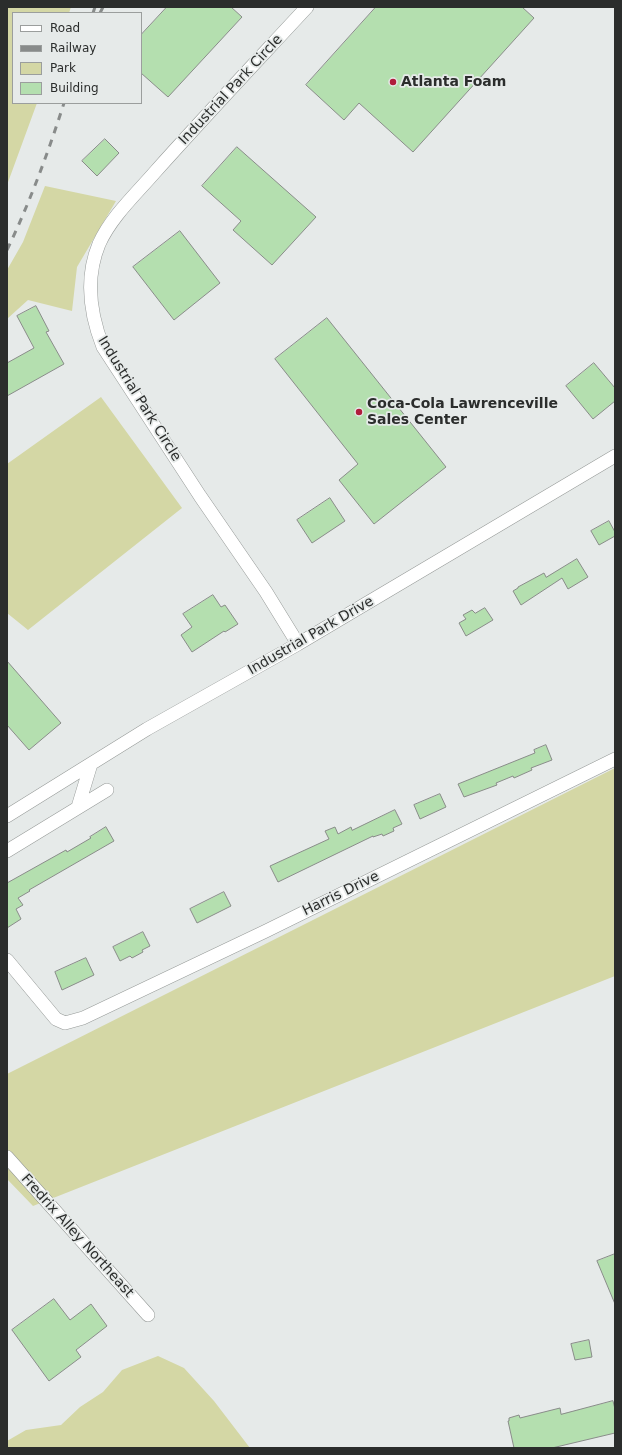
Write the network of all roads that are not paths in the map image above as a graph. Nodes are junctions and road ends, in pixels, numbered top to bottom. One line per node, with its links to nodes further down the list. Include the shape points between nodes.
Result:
1 (307, 7): 3 (street, Industrial Park Circle, via 166,160 107,229 99,244 90,289 94,321 103,347)
2 (615, 456): 3 (street, Industrial Park Drive)
3 (298, 644): 5 (street, Industrial Park Drive, via 147,729)
4 (615, 760): 10 (street, Harris Drive, via 83,1018 65,1023 56,1019)
5 (91, 764): 7 (street); 8 (street, Industrial Park Drive)
6 (108, 790): 7 (street)
7 (78, 807): 9 (street)
8 (7, 816)
9 (7, 851)
10 (7, 960)
11 (7, 1157): 12 (street, Fredrix Alley Northeast)
12 (148, 1315)

